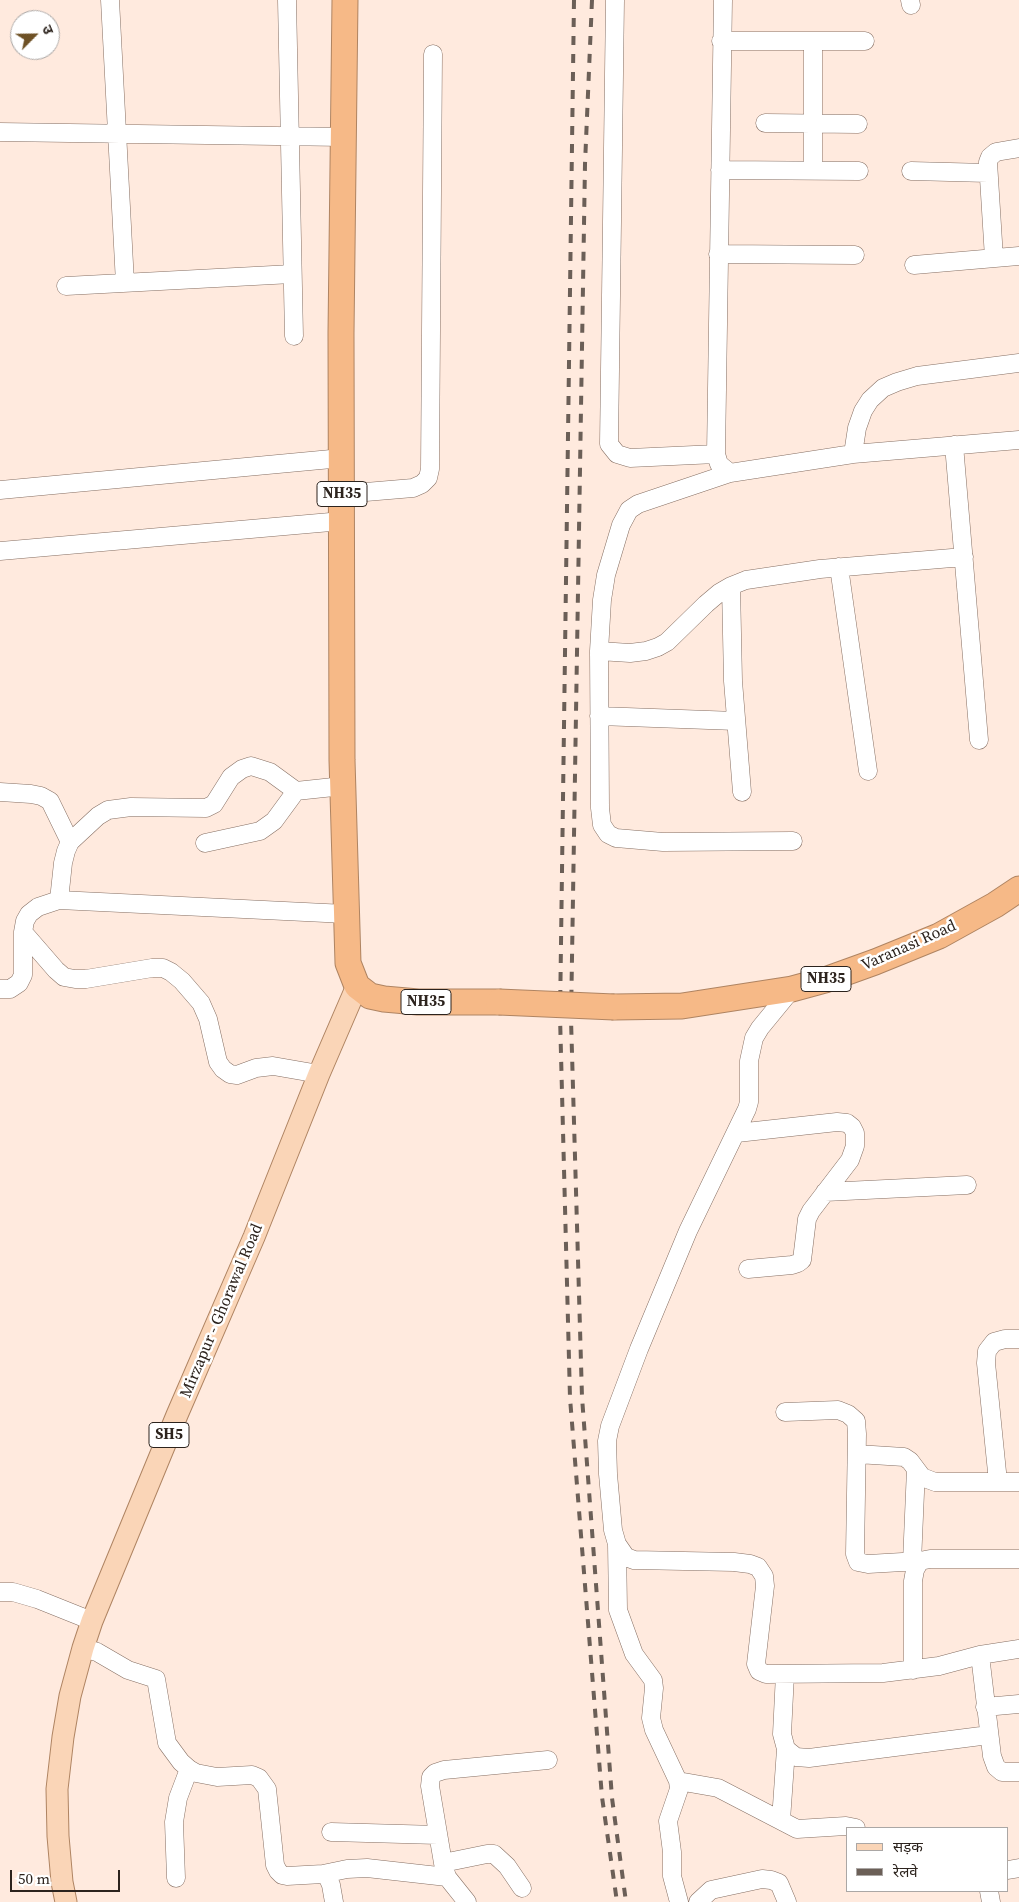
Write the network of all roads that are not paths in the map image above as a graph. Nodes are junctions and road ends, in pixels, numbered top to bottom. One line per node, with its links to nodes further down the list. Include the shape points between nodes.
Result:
1 (110, 0): 14 (street)
2 (287, 0): 15 (street)
3 (345, 0): 16 (highway, NH35)
4 (615, 0): 35 (street, via 609,444 617,454 630,458)
5 (723, 0): 6 (street)
6 (721, 41): 7 (street); 18 (street)
7 (813, 41): 8 (street); 11 (street)
8 (865, 42)
9 (433, 54): 40 (street, via 430,469 428,478 413,488)
10 (764, 123): 11 (street)
11 (813, 124): 12 (street); 19 (street)
12 (858, 124)
13 (0, 132): 14 (street)
14 (117, 134): 15 (street); 29 (street)
15 (290, 136): 16 (street); 28 (street)
16 (344, 137): 37 (highway, NH35)
17 (1019, 148): 22 (street, via 996,152 988,162)
18 (720, 170): 19 (street); 23 (street)
19 (813, 170): 20 (street)
20 (859, 171)
21 (912, 171): 22 (street)
22 (988, 173): 26 (street)
23 (718, 254): 24 (street); 35 (street)
24 (855, 255)
25 (1019, 256): 26 (street)
26 (994, 258): 27 (street)
27 (914, 265)
28 (292, 274): 29 (street); 31 (street)
29 (125, 283): 30 (street)
30 (66, 286)
31 (294, 336)
32 (1019, 363): 36 (street, via 917,376 883,388 863,411)
33 (1019, 440): 34 (street)
34 (954, 445): 36 (street); 43 (street)
35 (716, 454): 38 (street, via 719,464)
36 (853, 454): 38 (street)
37 (342, 458): 39 (street); 40 (highway, NH35)
38 (730, 473): 46 (street, via 638,504 624,515 606,575)
39 (0, 490)
40 (342, 494): 41 (highway, NH35)
41 (342, 521): 42 (street); 51 (highway, NH35)
42 (0, 550)
43 (964, 557): 44 (street); 49 (street)
44 (840, 567): 45 (street, via 761,576); 50 (street)
45 (730, 586): 46 (street, via 658,647 630,653); 48 (street)
46 (599, 651): 47 (street)
47 (599, 716): 48 (street); 55 (street, via 600,808 602,825 608,834 616,838 663,842)
48 (736, 721): 54 (street)
49 (979, 740)
50 (868, 771)
51 (343, 786): 52 (street); 60 (highway, NH35)
52 (296, 791): 56 (street, via 270,772 251,766 231,776 214,804 206,808 117,808 98,816); 57 (street, via 266,828 248,835)
53 (0, 792): 56 (street, via 31,794 50,801)
54 (742, 792)
55 (793, 841)
56 (70, 842): 59 (street, via 63,864)
57 (204, 843)
58 (1019, 889): 63 (highway, Varanasi Road / NH35, via 939,936 876,962)
59 (59, 900): 60 (street); 61 (street, via 38,907 29,914)
60 (346, 914): 62 (highway, NH35, via 348,963)
61 (23, 932): 64 (street, via 23,975 19,983 10,989); 65 (street, via 56,970 75,979 152,968 170,972 201,1003 218,1062 230,1074 273,1066)
62 (357, 986): 63 (highway, Varanasi Road / NH35, bridge, via 370,996 418,1002 614,1007 682,1006); 65 (main road, Mirzapur - Ghorawal Road / SH5)
63 (792, 989): 66 (street, via 754,1038 748,1061 749,1102)
64 (0, 990)
65 (319, 1074): 80 (main road, Mirzapur - Ghorawal Road / SH5, via 254,1238)
66 (737, 1133): 68 (street, via 847,1123 855,1133 854,1153); 76 (street, via 688,1231 610,1426 608,1474)
67 (967, 1185): 68 (street)
68 (825, 1192): 69 (street, via 807,1219 802,1260 798,1264)
69 (748, 1269)
70 (1019, 1339): 74 (street, via 994,1342 987,1352)
71 (785, 1412): 72 (street, via 838,1410 848,1414 856,1421)
72 (857, 1454): 73 (street, via 904,1457); 78 (street, via 855,1554 858,1562)
73 (916, 1469): 74 (street, via 922,1477 935,1482); 78 (street)
74 (998, 1482): 75 (street)
75 (1019, 1482)
76 (617, 1544): 85 (street, via 626,1557 634,1560 734,1562 758,1567 764,1576 765,1586 756,1664 766,1674); 93 (street, via 618,1610 634,1654 653,1680 652,1724)
77 (1019, 1558): 78 (street)
78 (916, 1562): 84 (street)
79 (0, 1592): 80 (street, via 37,1599)
80 (92, 1621): 81 (main road, Mirzapur - Ghorawal Road / SH5)
81 (84, 1648): 91 (street, via 128,1670 156,1679 168,1743); 102 (main road, Mirzapur - Ghorawal Road / SH5, via 62,1737 57,1789)
82 (1019, 1649): 83 (street)
83 (980, 1655): 84 (street); 87 (street)
84 (913, 1670): 85 (street)
85 (784, 1674): 89 (street, via 782,1734)
86 (1019, 1704): 87 (street)
87 (985, 1707): 88 (street)
88 (989, 1735): 89 (street, via 809,1758 796,1757); 92 (street, via 996,1767 1002,1772)
89 (786, 1749): 94 (street)
90 (548, 1760): 97 (street, via 435,1773 430,1786)
91 (189, 1769): 99 (street, via 217,1777 259,1778 267,1789 278,1871 287,1876); 100 (street, via 178,1798 174,1822)
92 (1019, 1772)
93 (678, 1781): 94 (street, via 718,1788); 105 (street, via 679,1789 668,1821 672,1876)
94 (781, 1820): 95 (street, via 797,1829)
95 (851, 1827)
96 (331, 1832): 97 (street)
97 (438, 1835): 98 (street)
98 (445, 1870): 99 (street, via 367,1868); 101 (street, via 494,1854); 104 (street)
99 (323, 1874): 103 (street, via 331,1885)
100 (176, 1878)
101 (522, 1888)
102 (66, 1902)
103 (334, 1902)
104 (467, 1902)
105 (679, 1902)
106 (698, 1902): 107 (street, via 711,1890 762,1879 779,1883)
107 (787, 1902)

